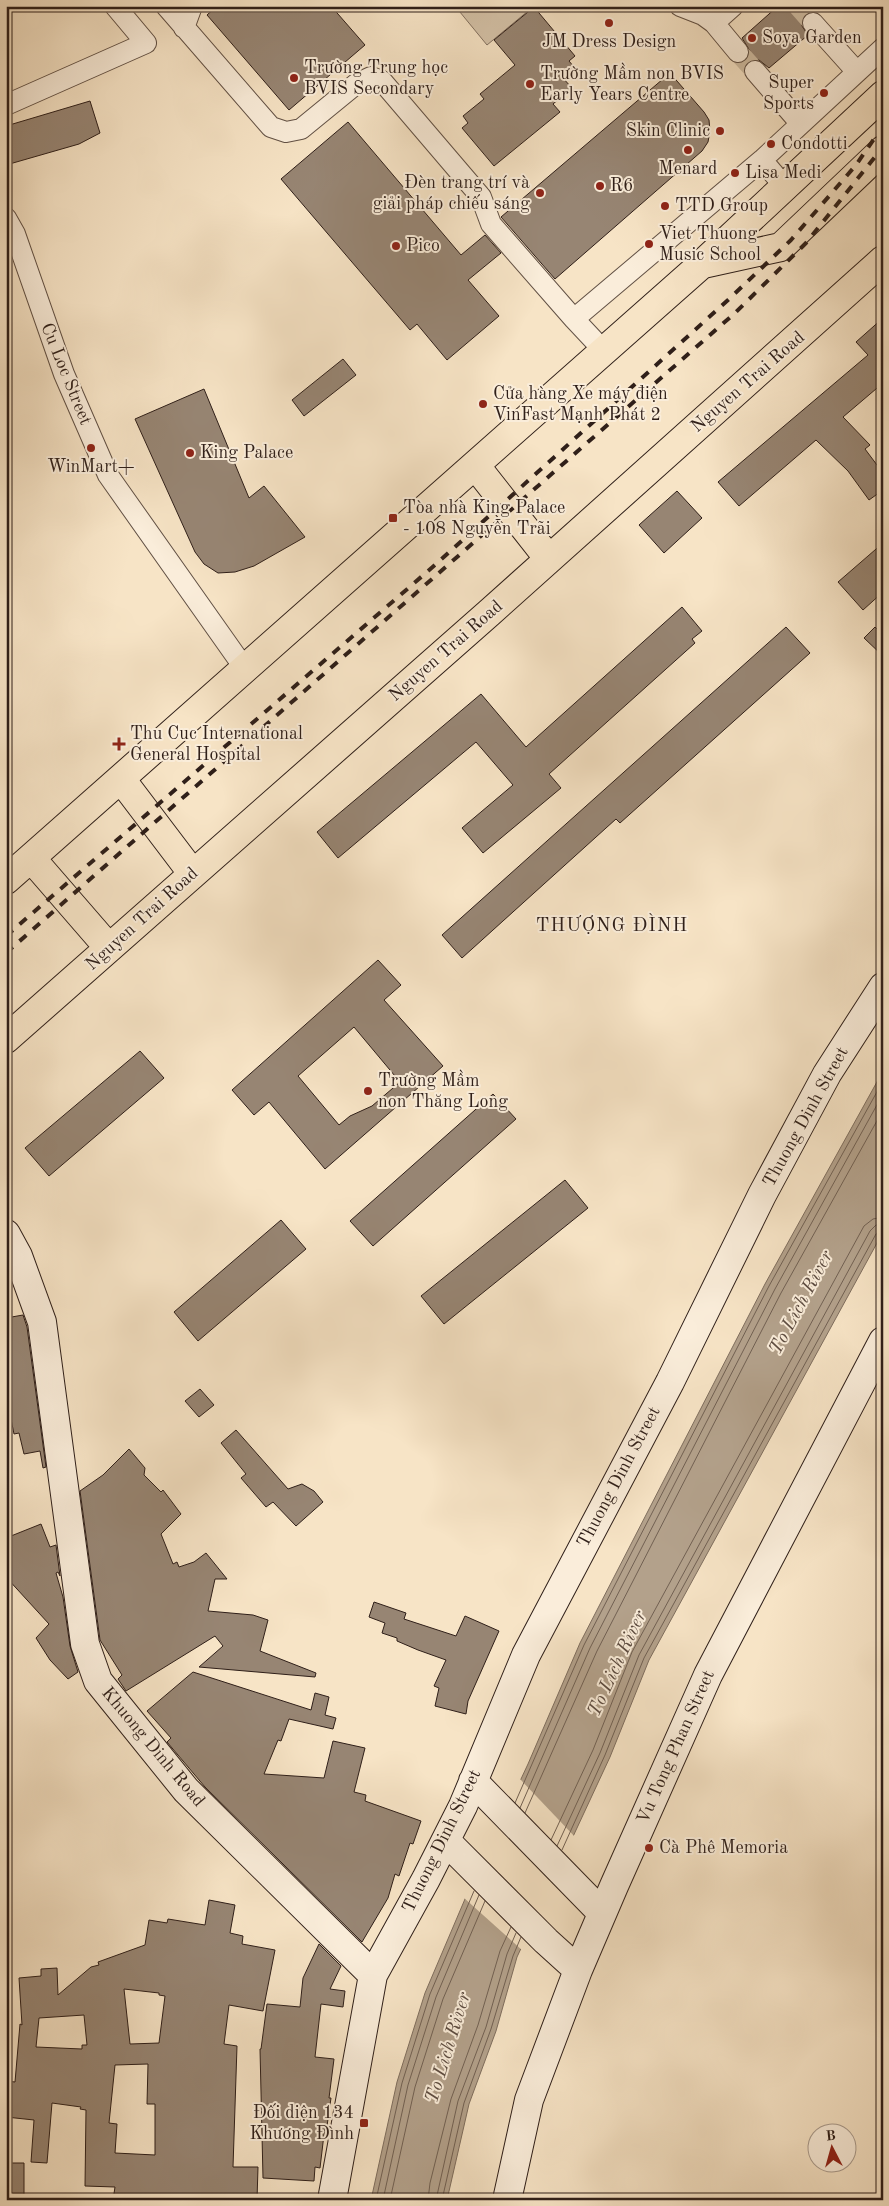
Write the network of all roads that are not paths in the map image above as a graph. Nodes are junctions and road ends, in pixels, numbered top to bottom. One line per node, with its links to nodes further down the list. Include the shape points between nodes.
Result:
1 (115, 6): 14 (street, via 146,43)
2 (166, 6): 8 (street)
3 (192, 6): 8 (street)
4 (680, 6): 6 (street)
5 (733, 6): 6 (street)
6 (714, 23): 10 (street)
7 (813, 23): 12 (street)
8 (184, 28): 22 (street, via 271,127 286,132 301,129 356,84 371,77 382,81 481,197 491,224)
9 (883, 48): 12 (street)
10 (738, 52)
11 (755, 71): 15 (street)
12 (858, 72): 15 (street)
13 (883, 95): 18 (main road)
14 (6, 104)
15 (800, 123): 17 (street)
16 (883, 150): 21 (main road, via 781,247)
17 (762, 160): 18 (street); 22 (street)
18 (785, 187): 21 (main road)
19 (6, 218): 26 (street, Cu Loc Street, via 15,234 64,374 108,475)
20 (883, 260): 25 (main road, Nguyen Trai Road)
21 (701, 265): 23 (main road)
22 (574, 319): 23 (street)
23 (604, 351): 24 (main road)
24 (475, 465): 25 (main road); 26 (main road)
25 (549, 559): 29 (main road, Nguyen Trai Road)
26 (245, 668): 27 (main road)
27 (120, 779): 28 (main road); 29 (main road)
28 (32, 858): 30 (main road); 31 (main road)
29 (193, 874): 31 (main road, Nguyen Trai Road)
30 (6, 880)
31 (109, 948): 33 (main road, Nguyen Trai Road)
32 (883, 987): 36 (main road, Thuong Dinh Street, via 827,1074 762,1195 670,1382 526,1655)
33 (6, 1039)
34 (6, 1234): 40 (main road, Khuong Dinh Road, via 18,1256 42,1322 85,1644 98,1681 186,1790)
35 (883, 1341): 38 (main road, Vu Tong Phan Street, via 708,1675)
36 (473, 1781): 37 (main road, Thuong Dinh Street); 38 (main road)
37 (454, 1849): 39 (main road); 40 (main road, Thuong Dinh Street)
38 (602, 1913): 39 (main road, Vu Tong Phan Street)
39 (578, 1970): 42 (main road, Vu Tong Phan Street, via 529,2100)
40 (373, 1975): 41 (main road)
41 (332, 2200)
42 (507, 2200)

